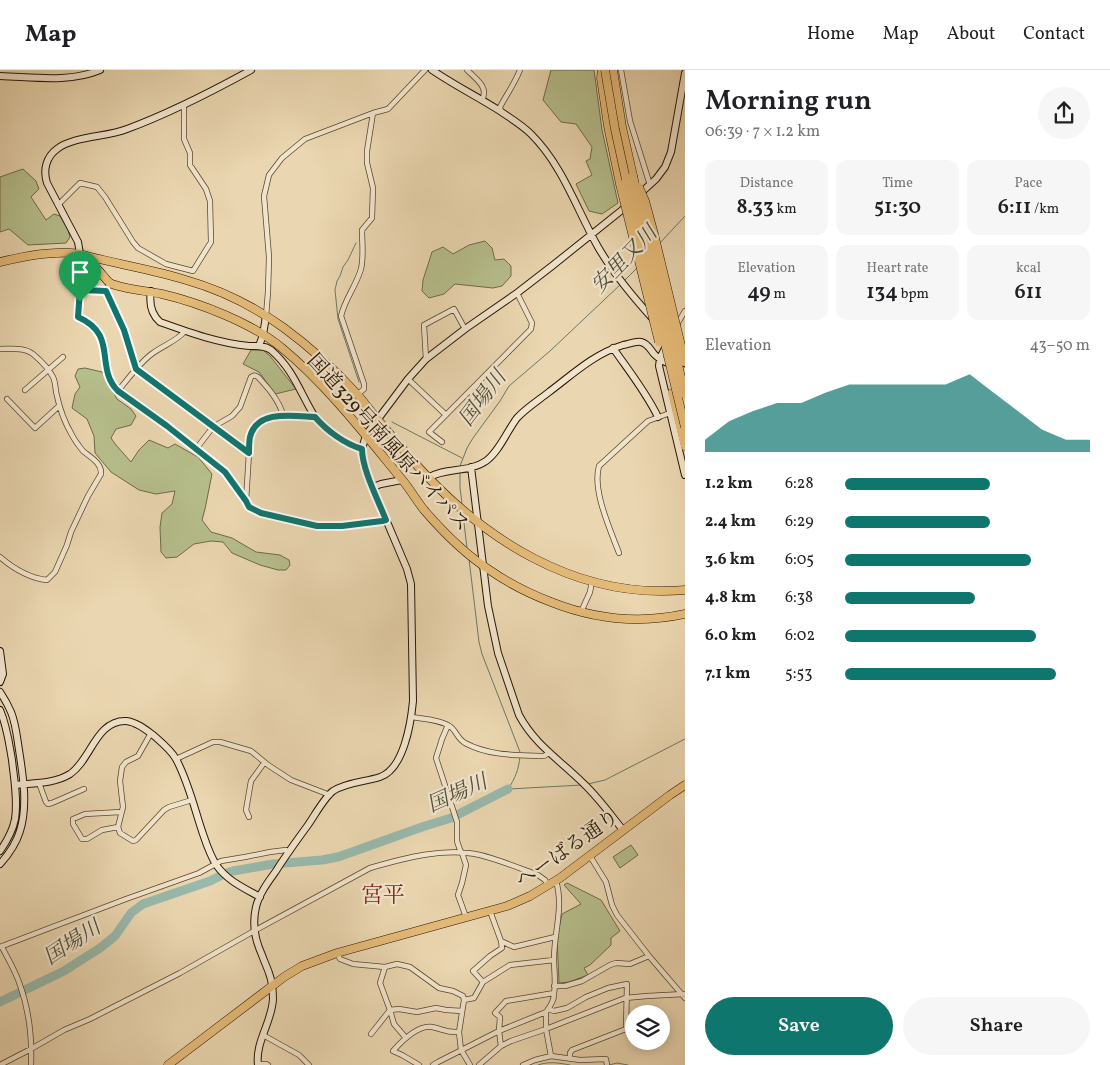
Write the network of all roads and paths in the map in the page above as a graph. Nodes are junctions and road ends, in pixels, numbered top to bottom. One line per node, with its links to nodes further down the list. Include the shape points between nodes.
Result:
1 (100, 70): 11 (street, via 62,78)
2 (251, 70): 14 (street)
3 (425, 70): 16 (street, via 388,109)
4 (432, 70): 13 (street)
5 (467, 70): 13 (street, via 483,86)
6 (520, 70): 15 (street, via 500,107)
7 (603, 70): 57 (highway, bridge); 60 (highway, bridge, via 601,78 615,164)
8 (613, 70): 17 (highway)
9 (621, 70): 18 (street, via 630,121)
10 (685, 73): 12 (street)
11 (0, 76)
12 (684, 83): 18 (street, via 671,152 661,174)
13 (482, 100): 15 (street)
14 (183, 105): 19 (street, via 124,130 73,142 56,150 47,162 45,175); 19 (street, via 184,139 190,153 190,165 210,201 211,242 193,270 166,264 138,248 97,187 80,183)
15 (502, 112): 20 (street, via 530,133 544,149 562,176)
16 (373, 113): 28 (street, via 306,140 282,158 269,175 264,196 268,257); 46 (street, via 366,151 373,188 372,218 362,230 363,258 341,316 364,384 364,389)
17 (633, 176): 39 (highway, bridge, via 648,212); 47 (highway, bridge)
18 (650, 185): 20 (street)
19 (58, 206): 21 (street, via 78,242)
20 (591, 234): 26 (street); 32 (street, via 620,280)
21 (80, 254): 22 (highway, 国道329号南風原バイパス, via 44,254); 23 (highway); 28 (highway, 国道329号南風原バイパス, via 186,280 222,293)
22 (0, 262)
23 (110, 283): 24 (street); 25 (highway, 国道329号南風原バイパス)
24 (106, 291): 40 (street, via 124,330); 45 (street, via 80,290 78,317 96,328 102,338 109,377)
25 (151, 292): 30 (street, via 155,317); 31 (highway, 国道329号南風原バイパス, via 206,308)
26 (516, 293): 29 (street); 52 (street, via 532,323 531,329)
27 (685, 311): 32 (street)
28 (266, 316): 31 (street); 46 (highway, 国道329号南風原バイパス, via 313,351)
29 (465, 329): 38 (street); 38 (street, via 454,309 424,325)
30 (185, 331): 33 (street); 40 (street)
31 (263, 335): 33 (street); 58 (highway, 国道329号南風原バイパス, via 313,377)
32 (669, 340): 37 (street); 39 (street)
33 (259, 346): 53 (street, via 269,349 292,373)
34 (613, 348): 37 (street, via 641,342); 54 (street, via 652,403); 64 (street, via 587,362 526,410 492,457)
35 (0, 349): 41 (street, via 28,350)
36 (63, 357): 41 (street)
37 (660, 358): 42 (street); 50 (street)
38 (426, 359): 43 (street)
39 (685, 361)
40 (136, 369): 45 (street); 56 (street)
41 (48, 370): 44 (street); 49 (street, via 54,379)
42 (685, 371)
43 (408, 379): 52 (street); 55 (street)
44 (25, 390)
45 (118, 391): 61 (street)
46 (358, 394): 55 (highway, 国道329号南風原バイパス)
47 (685, 394)
48 (7, 399): 49 (street, via 35,428)
49 (59, 406): 73 (street, via 72,437 99,465 101,474 71,532 55,572 47,580 24,574)
50 (670, 413): 54 (street); 65 (street)
51 (283, 415): 53 (street); 56 (street, via 272,392 256,375 251,377 240,407); 63 (street, via 273,416 253,428)
52 (446, 415): 59 (street, via 429,432)
53 (315, 417): 62 (street, via 351,445)
54 (658, 417): 72 (street, via 648,422 599,466 598,490)
55 (377, 419): 58 (street); 66 (highway, 国道329号南風原バイパス)
56 (213, 427): 61 (street); 63 (street)
57 (685, 427)
58 (366, 435): 62 (street); 67 (highway, 国道329号南風原バイパス)
59 (442, 442)
60 (685, 446)
61 (196, 449): 69 (street, via 225,472)
62 (362, 449): 68 (street, via 363,462)
63 (249, 453): 69 (street)
64 (468, 468): 66 (street); 71 (street)
65 (685, 475)
66 (428, 478): 71 (highway, 国道329号南風原バイパス)
67 (402, 480): 68 (street); 74 (highway, 国道329号南風原バイパス, via 425,510)
68 (373, 487): 70 (street)
69 (246, 501): 70 (street, via 249,507 261,513 317,526)
70 (386, 520): 83 (street, via 410,576 412,591)
71 (477, 522): 74 (street); 75 (highway, 国道329号南風原バイパス, via 542,564)
72 (619, 553)
73 (0, 557)
74 (482, 564): 77 (highway, 国道329号南風原バイパス, via 531,593); 86 (street, via 498,653 515,705 529,731)
75 (592, 581): 76 (highway, 国道329号南風原バイパス, via 648,591); 77 (street)
76 (685, 590)
77 (582, 612): 78 (highway, 国道329号南風原バイパス, via 628,619)
78 (685, 614)
79 (0, 651): 80 (street, via 3,674)
80 (0, 682)
81 (0, 692): 91 (street, via 14,722)
82 (0, 710): 90 (street)
83 (412, 717): 84 (street); 94 (street, via 393,769 382,777 344,787)
84 (448, 725): 86 (street, via 462,742 487,752 544,756); 101 (street, via 436,758 457,822 457,841)
85 (151, 733): 87 (street); 89 (street, via 128,722 113,724 104,730 80,765 69,775); 96 (street, via 138,756 122,767)
86 (550, 753): 99 (street, via 594,794)
87 (176, 759): 88 (street, via 216,742 250,751); 95 (street)
88 (264, 763): 94 (street, via 291,780); 97 (street, via 252,781 246,810)
89 (39, 783): 91 (street); 93 (street, via 48,804)
90 (15, 784): 91 (street); 100 (street, via 14,820)
91 (23, 784): 104 (street, via 20,830 15,844)
92 (685, 786): 99 (highway, へーばる通り)
93 (84, 789)
94 (330, 795): 102 (street)
95 (192, 800): 98 (street, via 164,810 136,840 122,835); 105 (street)
96 (121, 812): 98 (street); 98 (street, via 85,814 74,819 73,824 82,840 102,830)
97 (249, 817)
98 (118, 827)
99 (623, 830): 103 (highway, へーばる通り)
100 (0, 851)
101 (462, 853): 107 (street, via 480,855 538,875); 110 (street, via 466,865 458,895); 111 (street, via 429,854 370,868)
102 (287, 854): 105 (street, via 286,850 270,852 221,861); 108 (street)
103 (589, 855): 106 (highway, へーばる通り); 116 (street, via 606,882 617,915)
104 (0, 864)
105 (216, 865): 108 (street, via 230,880); 114 (street)
106 (556, 881): 107 (highway, へーばる通り); 112 (street, via 560,912)
107 (548, 886): 109 (highway, へーばる通り, via 518,902)
108 (260, 897): 111 (street, via 254,914)
109 (490, 911): 110 (highway, へーばる通り); 113 (street)
110 (466, 917): 115 (highway, へーばる通り)
111 (254, 931): 120 (street); 138 (street)
112 (555, 937): 113 (street, via 514,947); 117 (street)
113 (501, 942): 119 (street, via 502,948 473,971)
114 (1, 947): 138 (street, via 20,983)
115 (337, 952): 118 (street, via 340,959 353,964); 120 (highway, へーばる通り, via 302,966)
116 (650, 956): 121 (street, via 630,964 610,965 573,984); 123 (street)
117 (554, 960): 119 (street, via 510,965); 121 (street)
118 (385, 967): 125 (street, via 397,964 410,967 439,988 464,996); 127 (street, via 380,983)
119 (483, 982): 125 (street, via 474,998)
120 (272, 986): 135 (street, via 272,1009); 145 (highway, へーばる通り)
121 (554, 986): 122 (street)
122 (554, 993): 128 (street); 132 (street, via 506,1001 496,1013 500,1017)
123 (684, 996): 124 (street)
124 (627, 998): 126 (street); 128 (street, via 626,984 608,988 566,1008); 130 (street)
125 (464, 1000): 129 (street)
126 (627, 1005)
127 (390, 1010): 129 (street, via 417,1012 436,1008); 134 (street); 136 (street, via 394,1024)
128 (547, 1010): 130 (street); 132 (street)
129 (462, 1011): 133 (street)
130 (546, 1029): 137 (street); 140 (street)
131 (625, 1029): 141 (street, via 572,1050)
132 (499, 1031): 137 (street); 139 (street)
133 (459, 1032): 136 (street, via 428,1027); 139 (street)
134 (372, 1034)
135 (263, 1035): 146 (street); 148 (street, via 299,1055)
136 (406, 1038): 149 (street, via 393,1051)
137 (501, 1046): 152 (street)
138 (32, 1049): 143 (street); 144 (street)
139 (461, 1050): 150 (street); 151 (street)
140 (551, 1056): 141 (street); 153 (street)
141 (570, 1059): 142 (street, via 606,1059)
142 (606, 1063)
143 (0, 1065)
144 (31, 1065)
145 (168, 1065)
146 (258, 1065): 147 (street)
147 (268, 1065)
148 (309, 1065)
149 (419, 1065)
150 (433, 1065)
151 (470, 1065)
152 (479, 1065)
153 (523, 1065)

